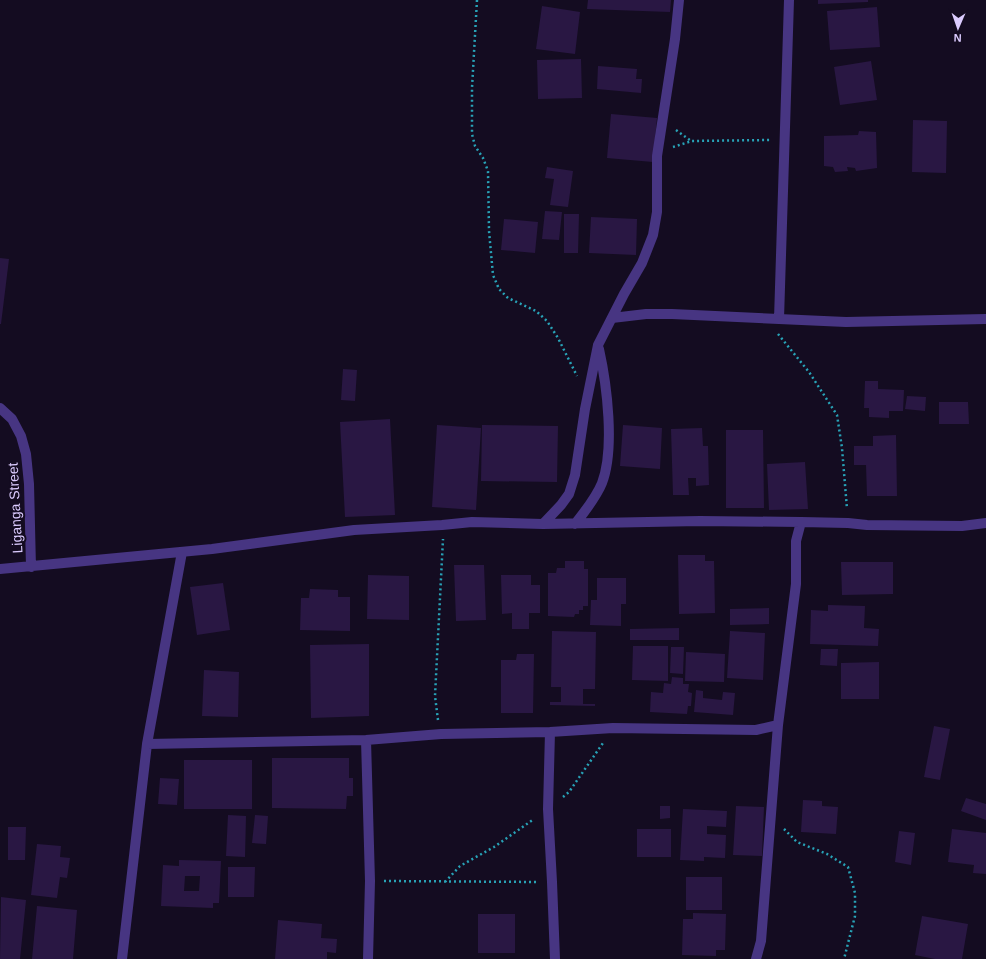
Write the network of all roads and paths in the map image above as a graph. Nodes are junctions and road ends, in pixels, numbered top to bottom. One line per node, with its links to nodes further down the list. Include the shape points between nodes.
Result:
1 (477, 0): 11 (path, via 472,134 475,146 488,171 493,275 499,289 508,298 536,311 548,321)
2 (679, 0): 5 (street)
3 (789, 0): 4 (street)
4 (784, 140): 5 (path, via 692,141 674,146); 9 (street)
5 (657, 156): 6 (street, via 658,212 653,235 642,263)
6 (612, 318): 7 (street, via 672,314); 10 (street)
7 (767, 319): 9 (street); 14 (path, via 809,372 837,415)
8 (986, 319): 9 (street, via 853,322)
9 (779, 320)
10 (598, 346): 16 (street, via 575,475 569,494); 17 (street, via 607,392 607,464 592,502)
11 (578, 381)
12 (0, 408): 20 (street, Liganga Street, via 12,419 21,436 26,454)
13 (801, 522): 14 (street); 17 (street); 22 (street, via 796,541 796,584)
14 (848, 523): 15 (street, via 954,526)
15 (986, 523)
16 (543, 524): 17 (street); 18 (street, via 472,522)
17 (576, 524)
18 (442, 526): 19 (street, via 354,530); 25 (path, via 444,547 435,696)
19 (182, 552): 20 (street); 27 (street)
20 (31, 567): 21 (street)
21 (0, 569)
22 (778, 725): 23 (street, via 756,730); 36 (street, via 761,941)
23 (613, 728): 24 (street); 28 (path, via 569,792)
24 (550, 732): 25 (street); 28 (street)
25 (442, 734): 26 (street)
26 (366, 740): 27 (street); 30 (street)
27 (148, 744): 33 (street)
28 (548, 809): 31 (path, via 494,847 460,866); 32 (street)
29 (781, 826): 37 (path, via 797,842 827,854 848,867 855,893 855,916)
30 (370, 881): 31 (path); 34 (street)
31 (445, 882): 32 (path)
32 (552, 882): 35 (street)
33 (122, 959)
34 (368, 959)
35 (555, 959)
36 (756, 959)
37 (844, 959)

